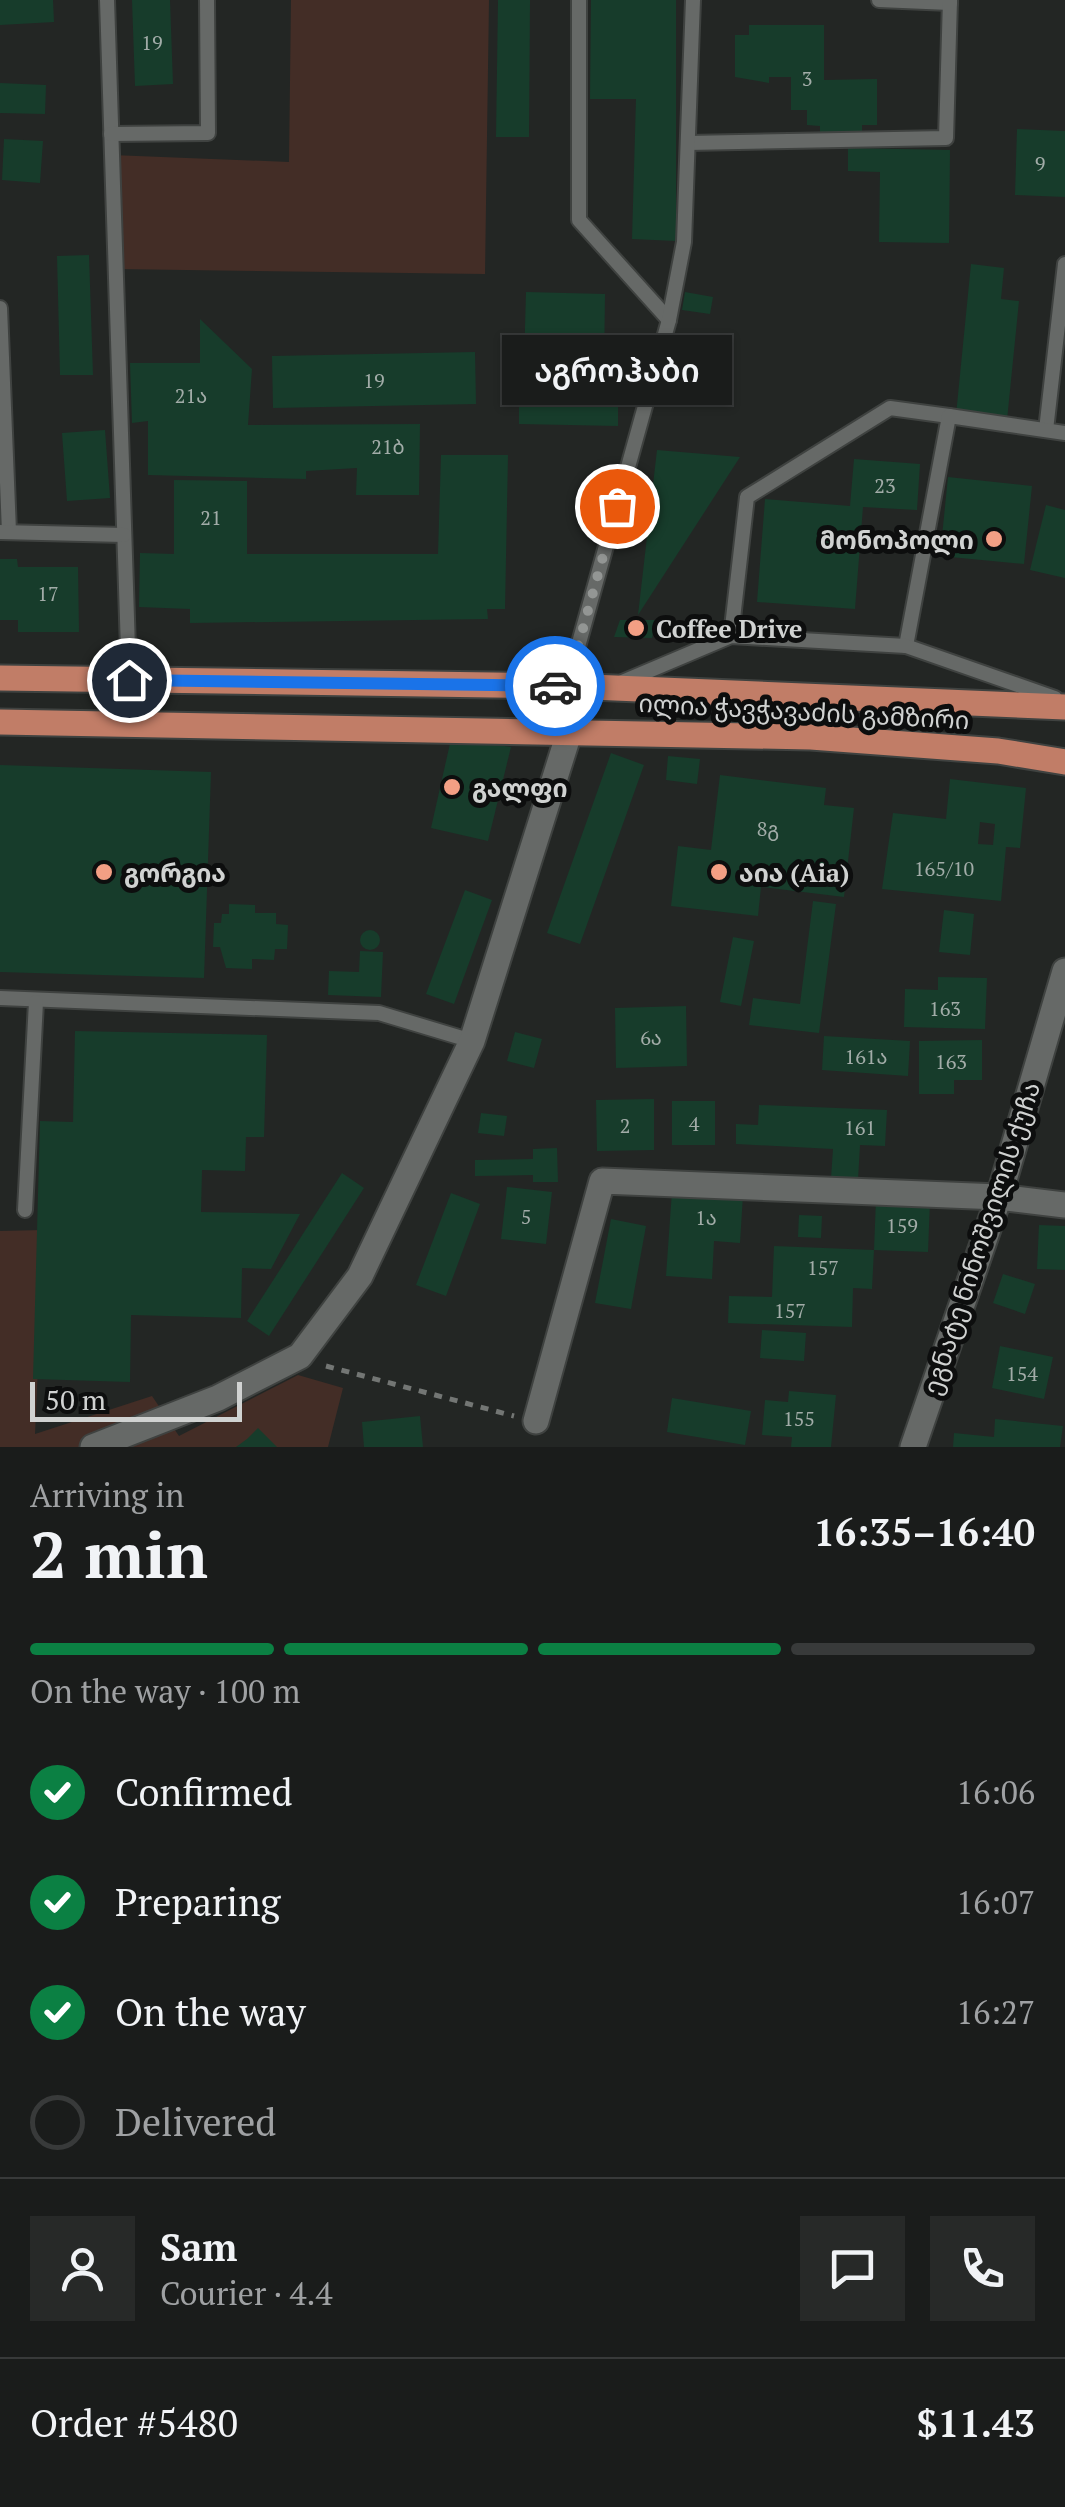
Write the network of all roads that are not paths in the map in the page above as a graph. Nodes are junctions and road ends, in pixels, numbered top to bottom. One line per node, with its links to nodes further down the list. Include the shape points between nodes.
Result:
1 (107, 0): 7 (lane)
2 (208, 0): 7 (lane, via 208,133)
3 (580, 0): 11 (lane, via 579,220)
4 (693, 0): 8 (lane)
5 (879, 0): 6 (lane)
6 (950, 1): 8 (lane, via 946,138)
7 (111, 134): 16 (lane)
8 (688, 144): 11 (lane, via 684,242)
9 (1065, 264): 13 (lane)
10 (0, 308): 15 (lane)
11 (669, 320): 21 (lane)
12 (949, 416): 13 (lane); 17 (lane, via 890,408 747,497); 18 (lane)
13 (1046, 430): 14 (lane)
14 (1065, 433)
15 (4, 532): 16 (lane)
16 (124, 536): 20 (lane)
17 (731, 636): 18 (lane); 22 (lane)
18 (906, 646): 23 (lane)
19 (0, 678): 20 (main road, ილია ჭავჭავაძის გამზირი)
20 (129, 680): 21 (main road, ილია ჭავჭავაძის გამზირი)
21 (567, 686): 22 (main road, ილია ჭავჭავაძის გამზირი)
22 (610, 688): 23 (main road, ილია ჭავჭავაძის გამზირი)
23 (1065, 704)
24 (0, 722): 25 (main road, ილია ჭავჭავაძის გამზირი)
25 (570, 730): 26 (main road, ილია ჭავჭავაძის გამზირი, via 811,737); 30 (street)
26 (1065, 762)
27 (1065, 971): 31 (street, ეგნატე ნინოშვილის ქუჩა)
28 (0, 998): 29 (lane)
29 (36, 1002): 30 (lane, via 379,1013); 33 (lane)
30 (472, 1041): 35 (street, via 360,1276 300,1356 218,1398)
31 (999, 1197): 32 (street); 34 (street, via 602,1181); 36 (street, ეგნატე ნინოშვილის ქუჩა)
32 (1065, 1205)
33 (25, 1210)
34 (536, 1421)
35 (92, 1447)
36 (913, 1447)

